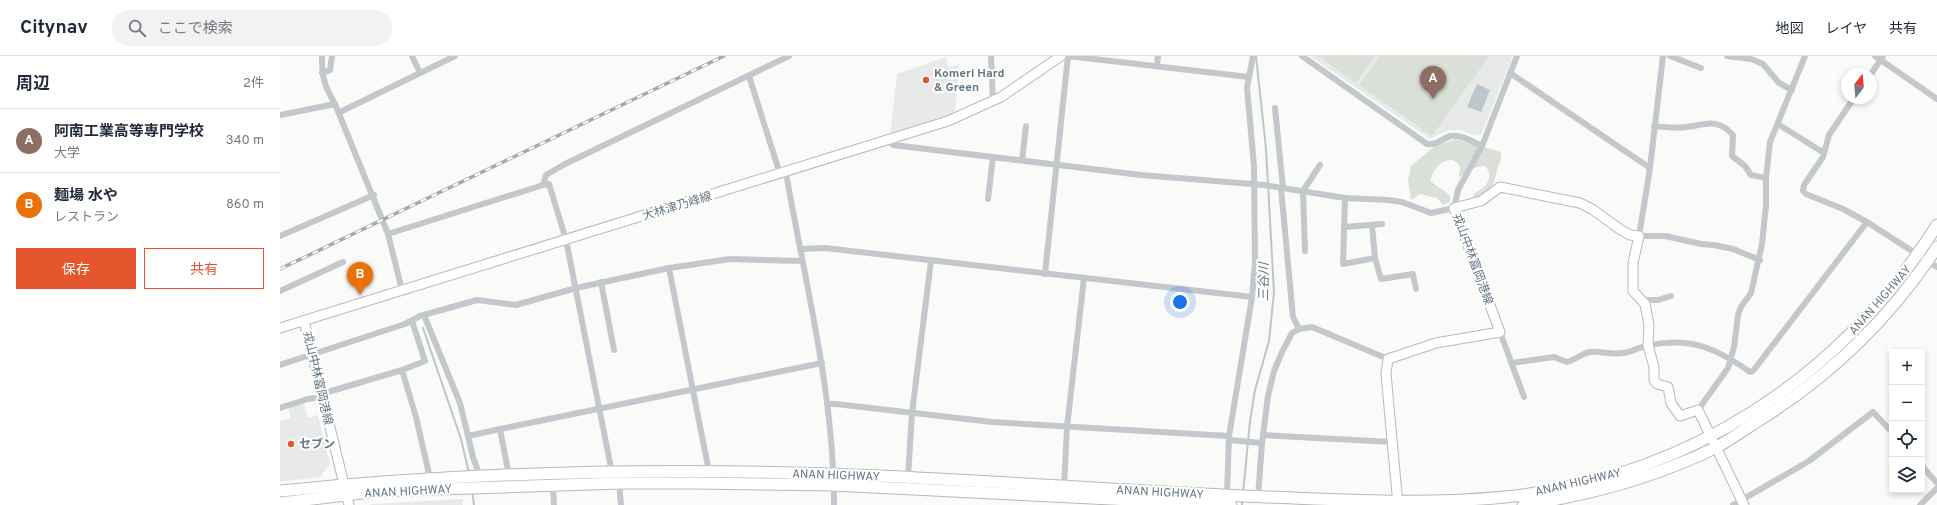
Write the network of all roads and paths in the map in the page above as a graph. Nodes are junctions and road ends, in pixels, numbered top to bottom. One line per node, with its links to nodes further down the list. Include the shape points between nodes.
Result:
1 (322, 56): 22 (street)
2 (332, 56): 22 (street, via 330,70)
3 (412, 56): 23 (street)
4 (455, 56): 23 (street)
5 (789, 56): 25 (street)
6 (990, 56): 29 (street)
7 (1060, 56): 29 (main road, 大林津乃峰線)
8 (1068, 56): 19 (street); 43 (street)
9 (1158, 56): 19 (street)
10 (1253, 56): 26 (street)
11 (1302, 56): 39 (street, via 1427,144 1433,145 1451,136 1461,137)
12 (1518, 56): 24 (street)
13 (1663, 56): 37 (street)
14 (1670, 56): 20 (street)
15 (1727, 56): 27 (street, via 1751,59 1763,64 1779,83)
16 (1805, 56): 27 (street)
17 (1875, 56): 18 (street)
18 (1882, 58): 21 (street); 28 (street)
19 (1157, 65): 26 (street)
20 (1701, 68)
21 (1875, 68)
22 (322, 73): 30 (street, via 325,86)
23 (420, 73): 33 (street)
24 (1510, 73): 39 (street); 45 (street)
25 (749, 76): 46 (street); 49 (street, via 550,172 546,175)
26 (1249, 77): 48 (street, via 1247,88)
27 (1792, 90): 35 (street)
28 (1937, 99)
29 (993, 101): 38 (main road, 大林津乃峰線, via 948,122)
30 (335, 104): 33 (street); 34 (street)
31 (1850, 104): 40 (street, via 1829,135)
32 (1274, 108): 50 (street)
33 (340, 112): 52 (street)
34 (280, 115)
35 (1778, 124): 40 (street); 47 (street, via 1770,142)
36 (1026, 126): 42 (street)
37 (1654, 126): 45 (street); 47 (street, via 1684,128 1708,123 1720,126 1733,135 1732,156 1745,166 1751,175)
38 (888, 141): 41 (street, via 893,145); 46 (main road, 大林津乃峰線)
39 (1482, 146): 55 (street, via 1458,190)
40 (1824, 153): 56 (street, via 1803,190 1806,194)
41 (993, 157): 42 (street); 54 (street)
42 (1022, 160): 43 (street)
43 (1057, 164): 48 (street, via 1190,180); 75 (street)
44 (1320, 165): 51 (street)
45 (1650, 168): 63 (street)
46 (783, 173): 64 (main road, 大林津乃峰線); 66 (street)
47 (1766, 178): 69 (street)
48 (1254, 184): 50 (street); 83 (street, via 1255,262)
49 (543, 185): 61 (street); 64 (street, via 549,184)
50 (1280, 188): 51 (street); 89 (street, via 1293,296 1293,317)
51 (1303, 191): 53 (street); 67 (street)
52 (374, 195): 61 (street); 62 (street)
53 (1345, 198): 55 (street, via 1402,202 1431,214); 60 (street)
54 (988, 199)
55 (1454, 208): 63 (main road, 戎山中林富岡港線, via 1481,201 1496,188 1506,187 1586,205 1621,230); 90 (main road, 戎山中林富岡港線)
56 (1867, 222): 72 (street); 95 (street, via 1753,371 1750,372)
57 (1382, 224): 58 (street)
58 (1372, 225): 60 (street); 68 (street)
59 (1937, 225): 72 (highway, ANAN HIGHWAY)
60 (1344, 227): 68 (street, via 1343,264)
61 (388, 234): 80 (street)
62 (280, 236)
63 (1639, 236): 69 (street, via 1665,236 1714,245 1733,249); 84 (main road, via 1632,264 1633,291)
64 (566, 240): 78 (street); 80 (main road, 大林津乃峰線)
65 (1937, 247): 72 (highway, ANAN HIGHWAY)
66 (800, 249): 70 (street); 71 (street, via 825,248)
67 (1305, 251)
68 (1375, 258): 79 (street, via 1381,279 1413,274)
69 (1760, 260): 95 (street, via 1751,293 1738,315)
70 (802, 261): 74 (street, via 730,259); 96 (street)
71 (931, 261): 75 (street); 107 (street)
72 (1928, 261): 115 (highway, ANAN HIGHWAY, via 1885,315 1810,387 1787,403)
73 (343, 262): 81 (street)
74 (669, 268): 77 (street); 100 (street)
75 (1045, 274): 76 (street)
76 (1084, 278): 83 (street); 108 (street)
77 (601, 282): 78 (street); 92 (street)
78 (576, 288): 85 (street, via 516,305 477,300); 105 (street)
79 (1416, 289)
80 (402, 290): 86 (main road, 大林津乃峰線)
81 (280, 291)
82 (1671, 296): 84 (street, via 1658,300)
83 (1252, 298): 113 (street)
84 (1643, 300): 91 (main road, via 1649,325)
85 (424, 315): 87 (street); 112 (street, via 455,390)
86 (304, 321): 88 (main road, 大林津乃峰線); 93 (main road, 戎山中林富岡港線)
87 (412, 321): 93 (street); 99 (street, via 425,361)
88 (280, 328)
89 (1299, 329): 94 (street, via 1312,327); 111 (street, via 1292,333 1274,371)
90 (1500, 332): 94 (main road, via 1436,343); 97 (street)
91 (1648, 345): 95 (street, via 1692,342); 97 (street, via 1622,354 1590,352 1567,362 1554,357); 106 (main road, via 1654,367 1654,380 1657,384 1668,387 1671,403 1680,416)
92 (614, 350)
93 (312, 353): 98 (street); 101 (main road, 戎山中林富岡港線)
94 (1388, 359): 114 (main road, via 1386,374)
95 (1731, 359): 106 (street, via 1723,376)
96 (822, 363): 100 (street); 103 (street)
97 (1512, 363): 102 (street)
98 (280, 365)
99 (402, 370): 101 (street); 122 (street)
100 (693, 389): 105 (street); 118 (street)
101 (321, 395): 104 (street); 132 (main road, 戎山中林富岡港線)
102 (1524, 397)
103 (828, 404): 107 (street); 123 (street)
104 (280, 408)
105 (600, 408): 109 (street); 119 (street)
106 (1698, 410): 115 (main road)
107 (912, 413): 108 (street, via 992,422); 121 (street)
108 (1067, 426): 113 (street); 129 (street)
109 (500, 429): 112 (street); 120 (street)
110 (1889, 429): 137 (street, via 1873,412 1809,461)
111 (1263, 435): 114 (street); 116 (street)
112 (468, 436): 124 (street)
113 (1232, 439): 116 (street); 134 (street)
114 (1392, 442): 136 (main road)
115 (1715, 442): 136 (highway, ANAN HIGHWAY, via 1599,479 1557,489 1504,497); 137 (main road); 141 (highway, ANAN HIGHWAY, via 1647,476 1561,499)
116 (1259, 443): 133 (street)
117 (1925, 469): 127 (street)
118 (709, 472): 119 (highway, ANAN HIGHWAY); 123 (highway, ANAN HIGHWAY)
119 (612, 473): 120 (highway, ANAN HIGHWAY); 126 (street)
120 (509, 476): 124 (highway, ANAN HIGHWAY)
121 (908, 477): 123 (highway, ANAN HIGHWAY); 129 (highway, ANAN HIGHWAY)
122 (430, 478): 125 (highway, ANAN HIGHWAY); 132 (highway, ANAN HIGHWAY)
123 (833, 479): 126 (highway, ANAN HIGHWAY); 134 (highway, ANAN HIGHWAY); 140 (street)
124 (479, 481): 125 (highway); 128 (highway, ANAN HIGHWAY)
125 (463, 483): 132 (highway, ANAN HIGHWAY)
126 (620, 483): 128 (highway, ANAN HIGHWAY); 139 (street)
127 (1937, 483)
128 (553, 485): 138 (street)
129 (1064, 487): 134 (highway, ANAN HIGHWAY)
130 (1937, 488): 143 (street)
131 (280, 491): 132 (highway, ANAN HIGHWAY)
132 (346, 495): 135 (highway, ANAN HIGHWAY)
133 (1257, 497): 134 (highway, ANAN HIGHWAY); 136 (highway, ANAN HIGHWAY)
134 (1230, 499)
135 (280, 503)
136 (1398, 503)
137 (1743, 503): 142 (street)
138 (554, 505)
139 (621, 505)
140 (834, 505)
141 (1523, 505)
142 (1733, 505)
143 (1920, 505)

